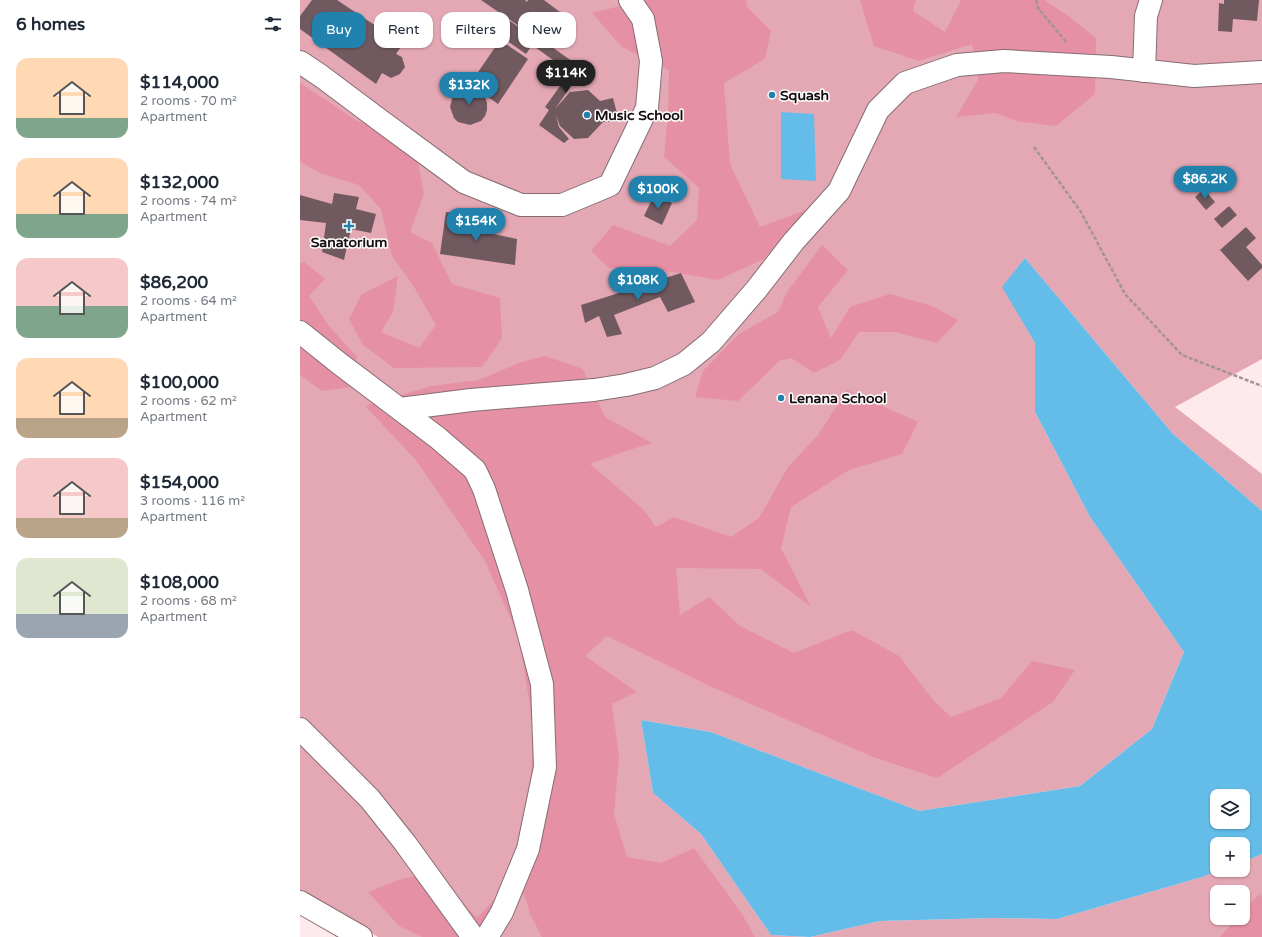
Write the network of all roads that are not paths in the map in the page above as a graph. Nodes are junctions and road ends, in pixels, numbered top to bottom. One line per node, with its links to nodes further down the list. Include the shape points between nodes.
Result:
1 (630, 0): 3 (street, via 644,19 651,61 647,108 610,185 562,205 521,205 464,182)
2 (1151, 0): 4 (street, via 1146,16)
3 (300, 62)
4 (1144, 70): 5 (street, via 1194,76); 7 (street, via 1004,61 957,65 905,83 878,110 839,191 711,342 684,364 656,378 626,385)
5 (1262, 72)
6 (300, 332): 7 (street)
7 (400, 409): 10 (street, via 475,470 484,489 514,583 542,684 545,767 528,849 502,912)
8 (300, 729): 10 (street, via 370,798)
9 (300, 902): 11 (street)
10 (485, 936)
11 (361, 937)

